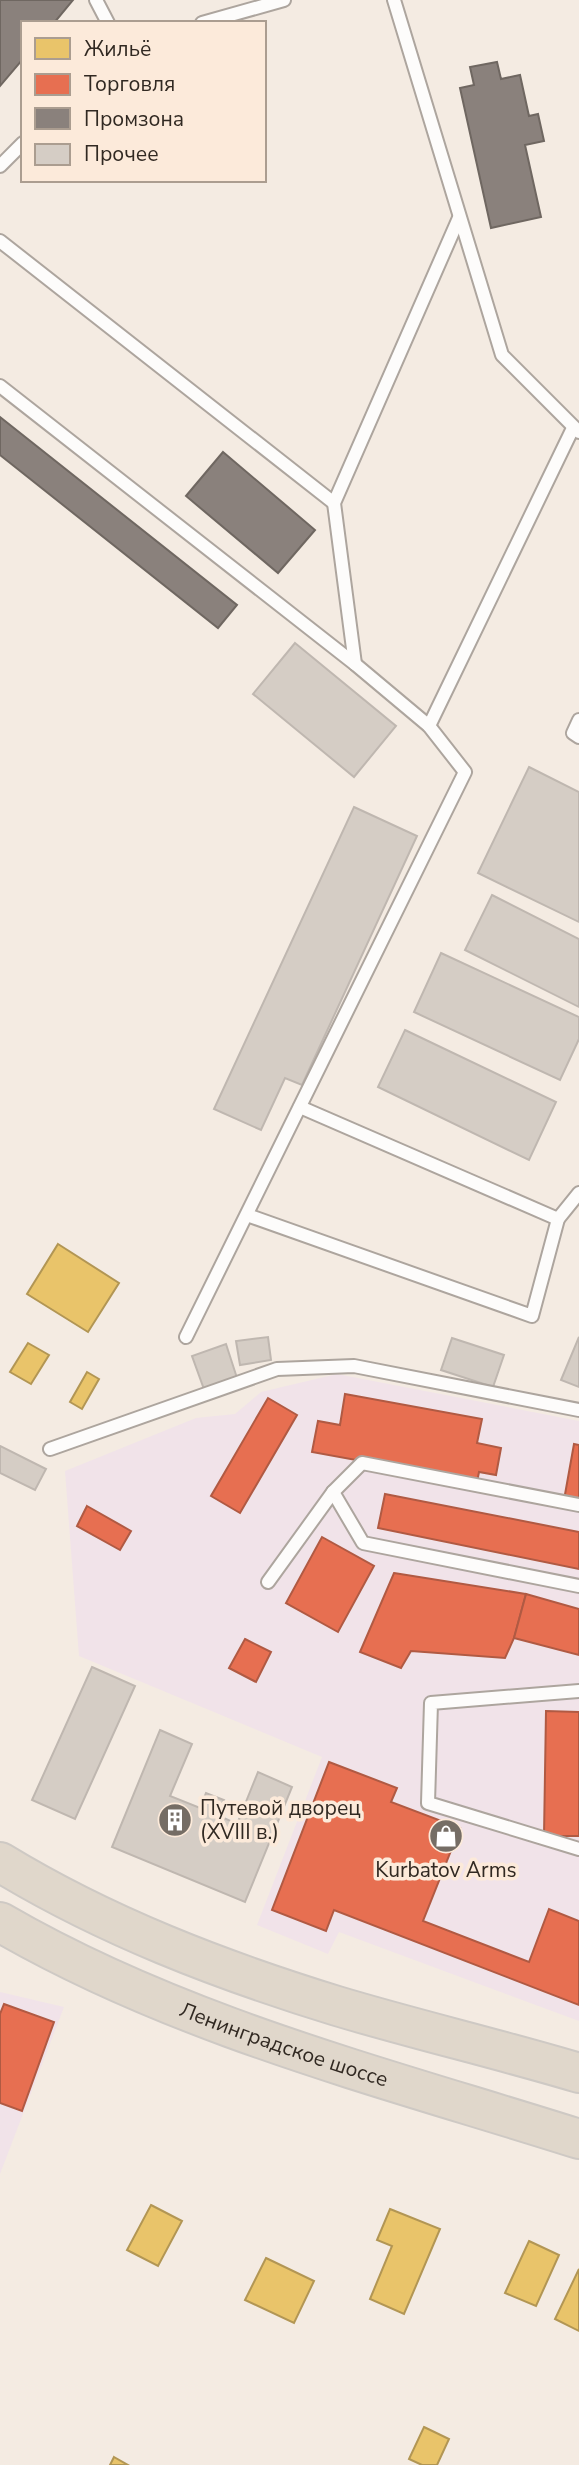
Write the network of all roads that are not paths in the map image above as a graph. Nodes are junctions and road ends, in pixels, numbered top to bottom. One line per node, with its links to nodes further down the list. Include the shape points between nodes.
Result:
1 (96, 0): 4 (lane)
2 (284, 0): 5 (lane)
3 (394, 0): 8 (lane)
4 (107, 21)
5 (209, 21)
6 (21, 145): 7 (lane)
7 (0, 166)
8 (459, 218): 11 (lane, via 502,355); 12 (lane)
9 (0, 240): 12 (lane)
10 (0, 386): 13 (lane)
11 (576, 430): 15 (lane)
12 (334, 503): 13 (lane)
13 (355, 664): 15 (lane)
14 (579, 720): 16 (lane, via 573,733)
15 (429, 726): 17 (lane, via 465,772)
16 (579, 737)
17 (300, 1107): 19 (lane); 20 (lane)
18 (579, 1193): 20 (lane)
19 (247, 1215): 20 (lane, via 532,1316); 21 (lane)
20 (558, 1219)
21 (186, 1337)
22 (579, 1410): 23 (lane, via 354,1366 277,1369)
23 (50, 1449)
24 (332, 1492): 25 (lane, via 362,1463); 26 (lane); 27 (lane, via 363,1543)
25 (579, 1505)
26 (268, 1582)
27 (579, 1587)
28 (579, 1691): 29 (lane, via 432,1703 428,1802)
29 (579, 1849)
30 (0, 1861): 32 (highway, via 135,1933 239,1973 338,2006)
31 (8, 1931): 33 (highway, Ленинградское шоссе, via 134,1990 258,2037)
32 (579, 2073)
33 (579, 2139)

